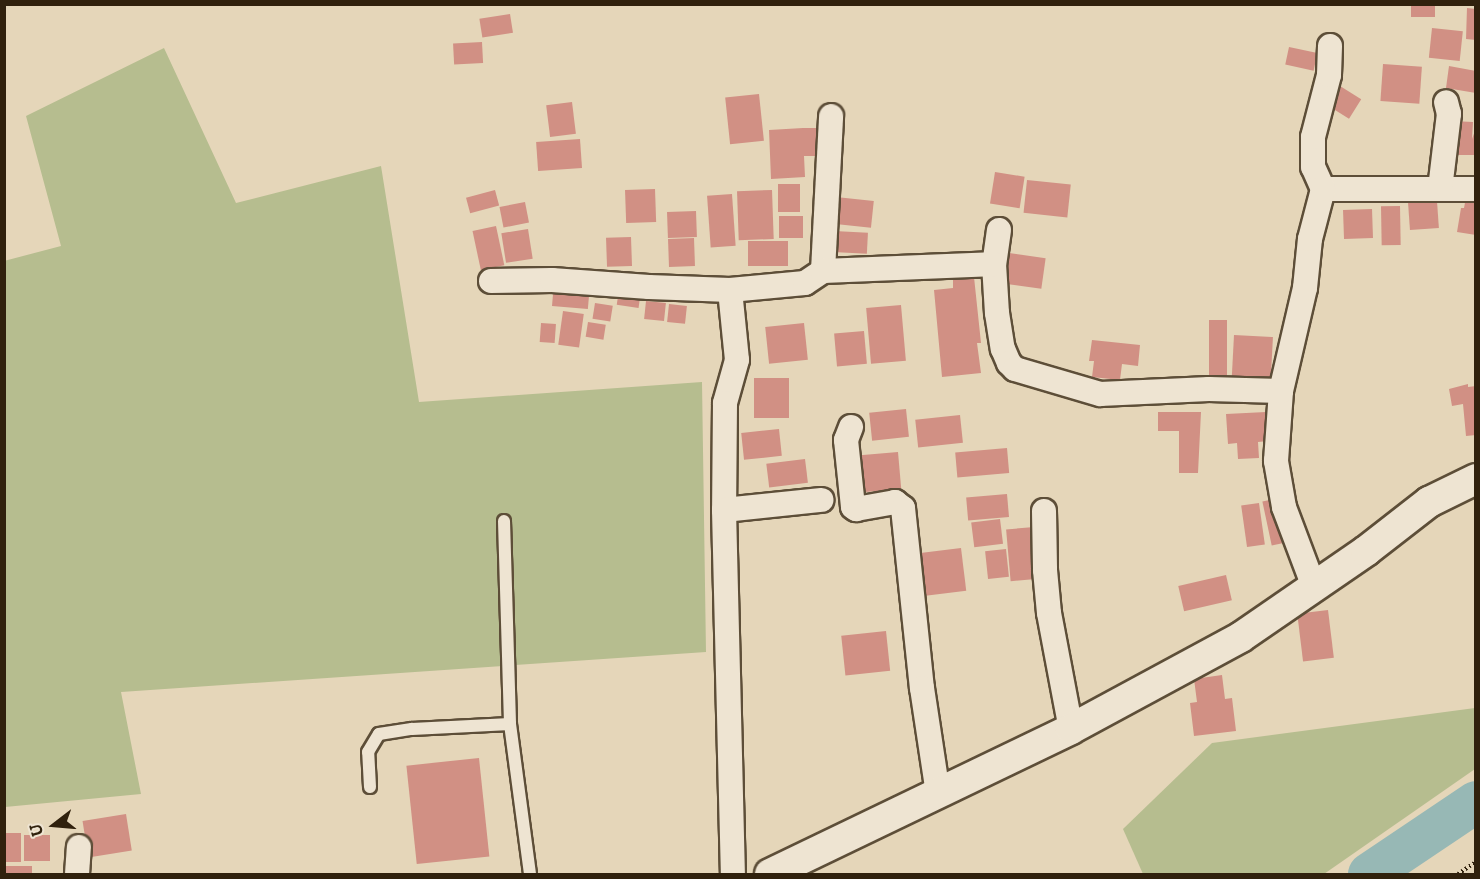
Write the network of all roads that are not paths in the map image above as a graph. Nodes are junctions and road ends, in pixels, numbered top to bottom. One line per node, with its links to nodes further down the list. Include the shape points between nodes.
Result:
1 (1330, 46): 4 (street, via 1329,75 1313,137 1313,167)
2 (1446, 102): 5 (street, via 1449,114)
3 (831, 116): 9 (street)
4 (1323, 189): 5 (street); 12 (street)
5 (1440, 189): 6 (street)
6 (1476, 189)
7 (999, 230): 8 (street)
8 (994, 264): 9 (street); 12 (street, via 1003,350 1015,369 1100,394 1209,389)
9 (823, 271): 11 (street, via 805,283)
10 (491, 281): 11 (street, via 552,280)
11 (729, 290): 16 (street, via 737,360 725,403)
12 (1281, 391): 19 (street, via 1276,461 1284,507)
13 (851, 427): 23 (street, via 846,440 853,507 895,502 903,508 922,688)
14 (1476, 478): 19 (street, via 1429,502)
15 (821, 500): 16 (street)
16 (724, 510): 27 (street)
17 (1044, 511): 21 (street, via 1049,613)
18 (504, 521): 20 (lane)
19 (1314, 587): 21 (street, via 1241,637)
20 (510, 724): 22 (lane, via 379,734 368,752); 26 (lane)
21 (1071, 729): 23 (street)
22 (370, 788)
23 (938, 794): 28 (street)
24 (79, 847): 25 (street)
25 (78, 874)
26 (530, 874)
27 (733, 874)
28 (770, 874)

